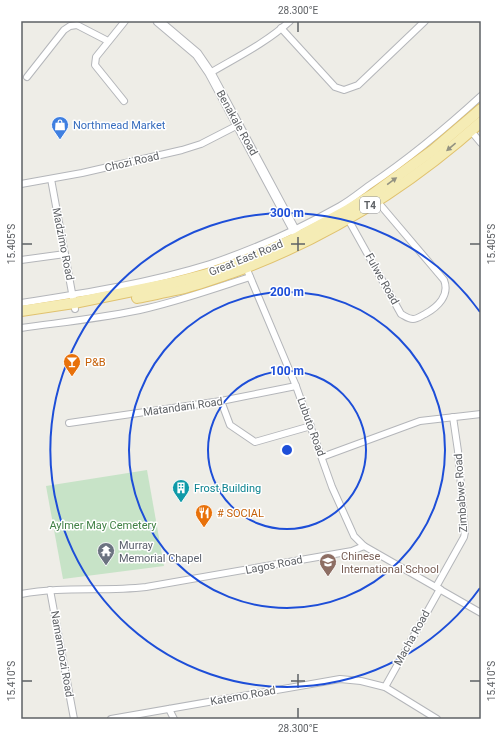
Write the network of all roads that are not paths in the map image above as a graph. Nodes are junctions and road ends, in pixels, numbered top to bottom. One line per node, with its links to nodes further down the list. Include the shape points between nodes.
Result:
1 (125, 21): 6 (street)
2 (159, 21): 7 (street, Benakale Road, via 197,54)
3 (290, 21): 5 (street)
4 (425, 21): 5 (street, via 358,86 344,90 335,87)
5 (281, 28): 7 (street)
6 (108, 41): 8 (street, via 77,25 70,26 64,30); 10 (street, via 96,57 96,65)
7 (210, 73): 13 (street, Benakale Road)
8 (27, 77)
9 (481, 96): 20 (street, via 390,172)
10 (124, 101)
11 (481, 109): 20 (main road, Great East Road / T4, one-way to 11, via 346,211 373,194 433,150)
12 (481, 122): 14 (main road, Great East Road / T4)
13 (238, 125): 16 (street, Chozi Road, via 201,144 182,150); 20 (street, Benakale Road)
14 (471, 131): 15 (street); 18 (main road, Great East Road / T4, one-way to 18)
15 (481, 143)
16 (51, 179): 17 (street, Chozi Road); 21 (street, Madzimo Road)
17 (21, 184)
18 (377, 201): 19 (main road, Great East Road / T4); 19 (street, Fulwe Road, via 444,280 446,292 434,309 413,319 401,314)
19 (348, 219): 23 (main road, Great East Road / T4)
20 (296, 234): 23 (main road, Great East Road / T4); 24 (street, via 209,264)
21 (65, 254): 22 (street); 24 (street, Madzimo Road)
22 (21, 260)
23 (246, 268): 24 (main road, Great East Road / T4, via 176,290); 28 (street, via 189,297 148,308); 29 (street, Lubuto Road)
24 (74, 302): 25 (street); 26 (main road, Great East Road / T4); 27 (main road, Great East Road / T4)
25 (21, 303)
26 (21, 311)
27 (21, 318)
28 (21, 328)
29 (296, 386): 30 (street, Matandani Road); 34 (street, Lubuto Road)
30 (221, 402): 33 (street, Matandani Road); 34 (street, via 230,425 255,442)
31 (481, 414): 32 (street)
32 (453, 417): 35 (street, via 413,423); 37 (street, Zimbabwe Road, via 465,532)
33 (69, 424)
34 (311, 426): 35 (street, Lubuto Road)
35 (322, 457): 36 (street, Lubuto Road, via 350,527)
36 (364, 546): 37 (street); 38 (street, Lagos Road, via 352,551 149,587)
37 (438, 588): 40 (street); 41 (street, Macha Road)
38 (50, 590): 39 (street, Lagos Road); 43 (street, Namambozi Road)
39 (21, 594)
40 (481, 613)
41 (385, 687): 42 (street, Katemo Road, via 340,679); 46 (street, Katemo Road)
42 (169, 709): 44 (street, Katemo Road); 45 (street)
43 (74, 719)
44 (112, 719)
45 (174, 719)
46 (437, 719)

